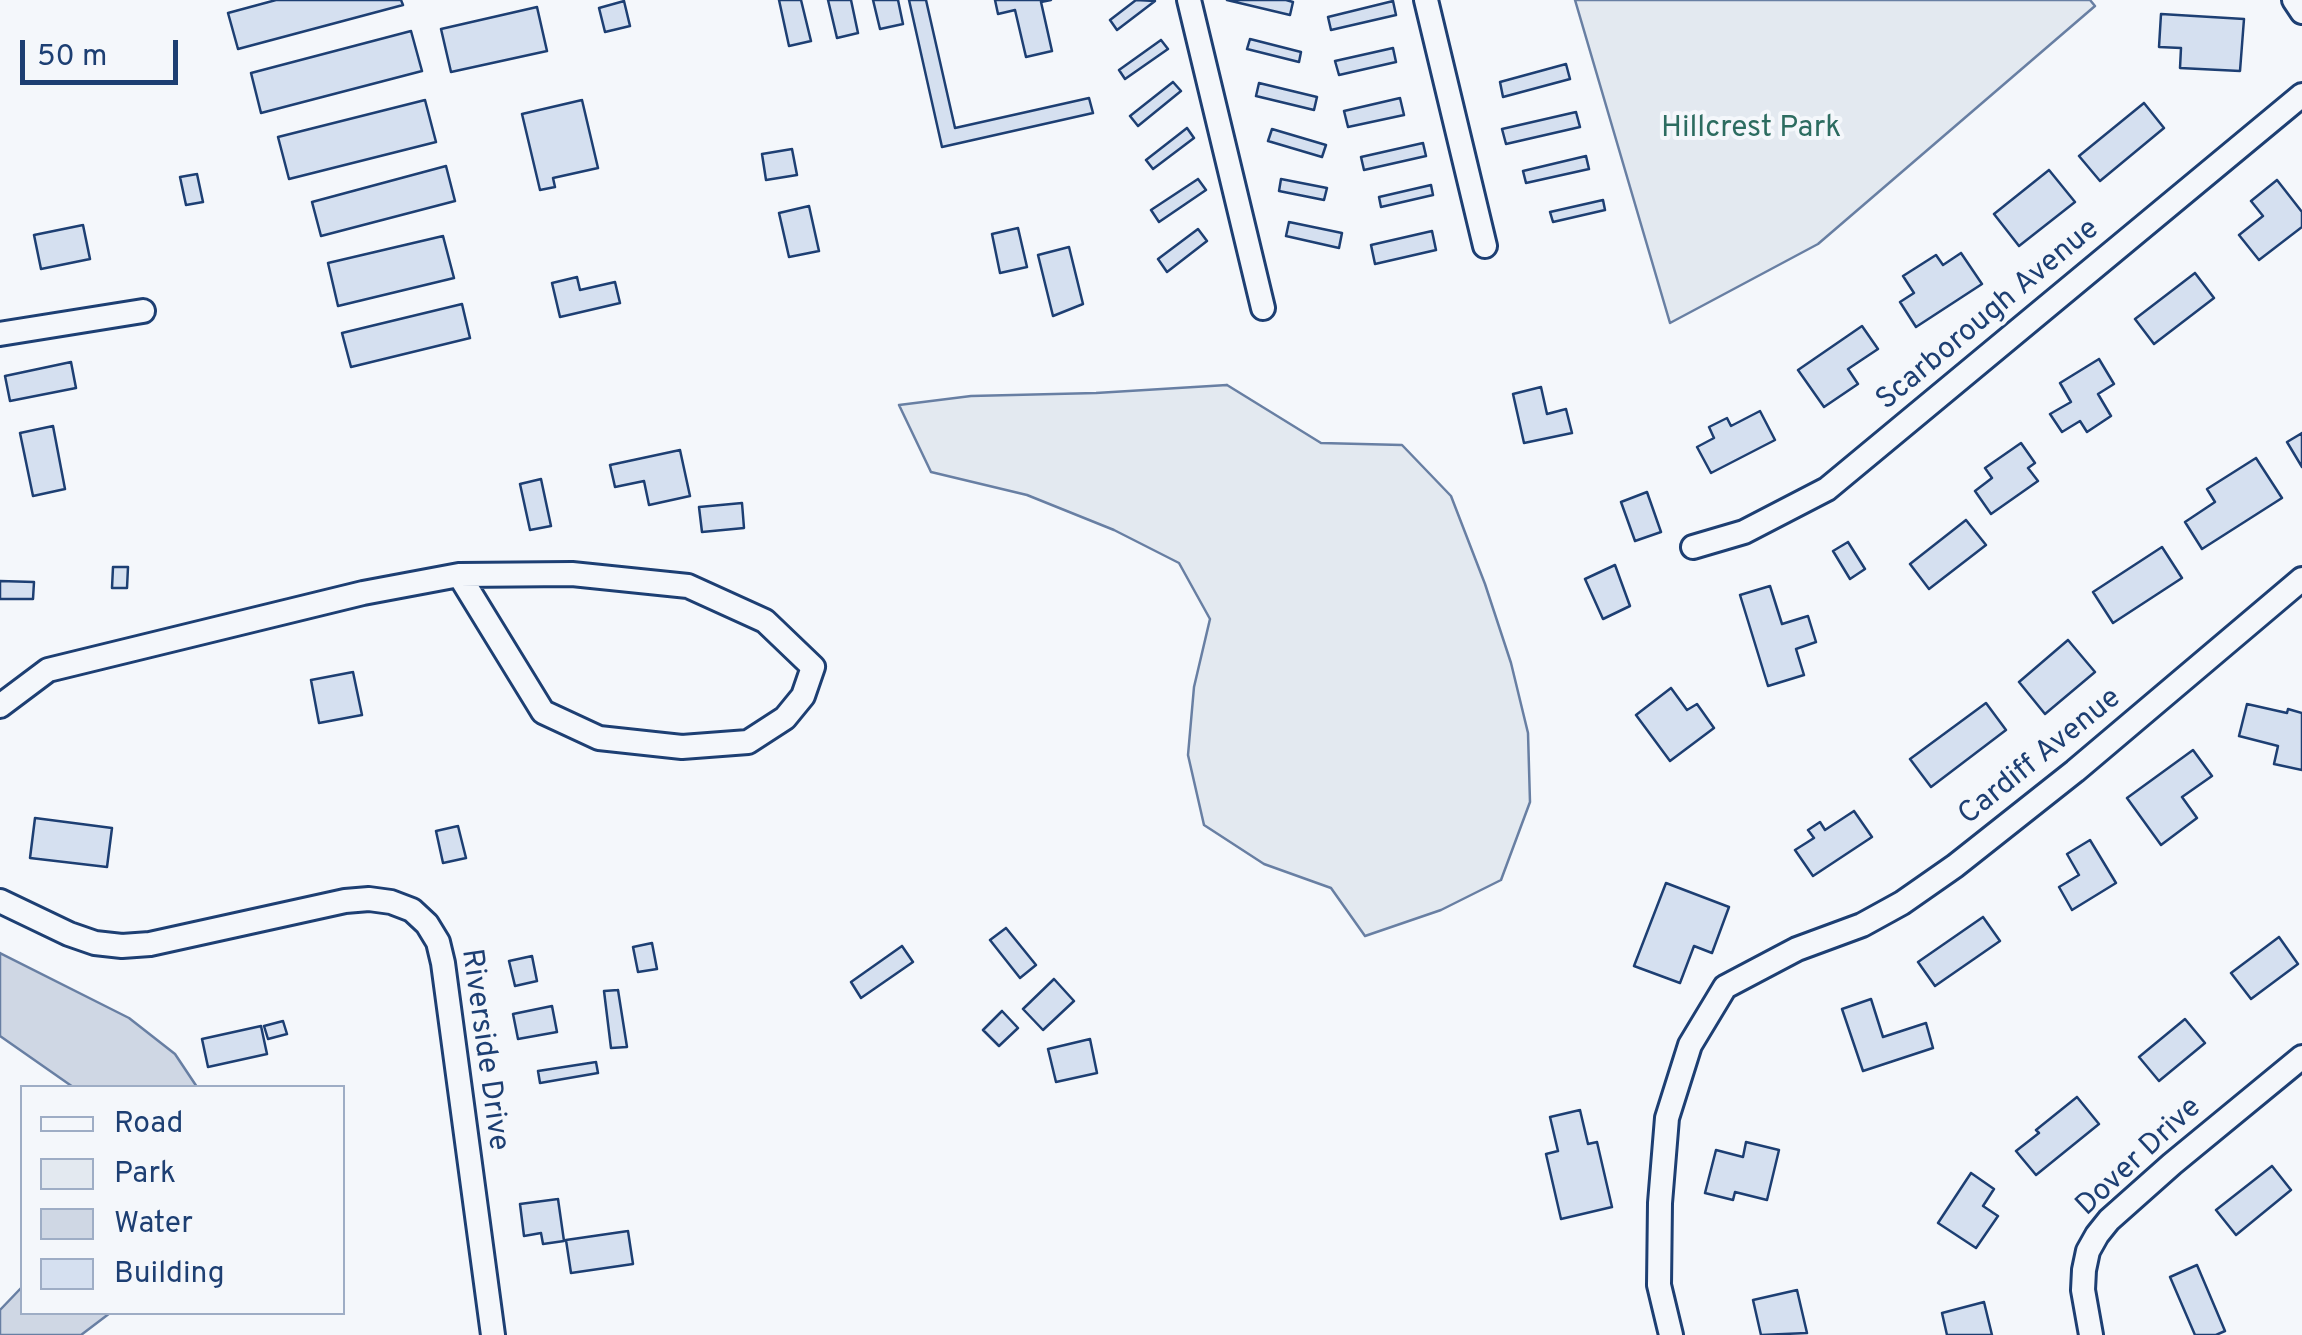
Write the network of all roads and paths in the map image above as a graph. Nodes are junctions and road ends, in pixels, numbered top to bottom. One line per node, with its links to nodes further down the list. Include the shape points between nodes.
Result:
1 (1190, 0): 7 (street)
2 (1426, 0): 6 (street)
3 (2294, 0): 4 (street)
4 (2302, 12)
5 (2302, 95): 10 (street, Scarborough Avenue, via 1827,489 1744,532)
6 (1484, 246)
7 (1263, 308)
8 (144, 311): 9 (street)
9 (0, 334)
10 (1692, 547)
11 (458, 575): 11 (street, via 572,574 688,586 765,621 813,667 803,696 785,718 748,742 682,747 600,738 543,712); 13 (street, via 48,670)
12 (2301, 581): 17 (street, Cardiff Avenue, via 1956,866 1862,926 1796,949 1724,988 1690,1044 1667,1118 1660,1285)
13 (0, 706)
14 (0, 901): 16 (street, Riverside Drive, via 68,934 122,946 369,899 412,910 428,924 443,963)
15 (2302, 1057): 18 (street, Dover Drive, via 2097,1235 2084,1270)
16 (494, 1335)
17 (1670, 1335)
18 (2091, 1335)

